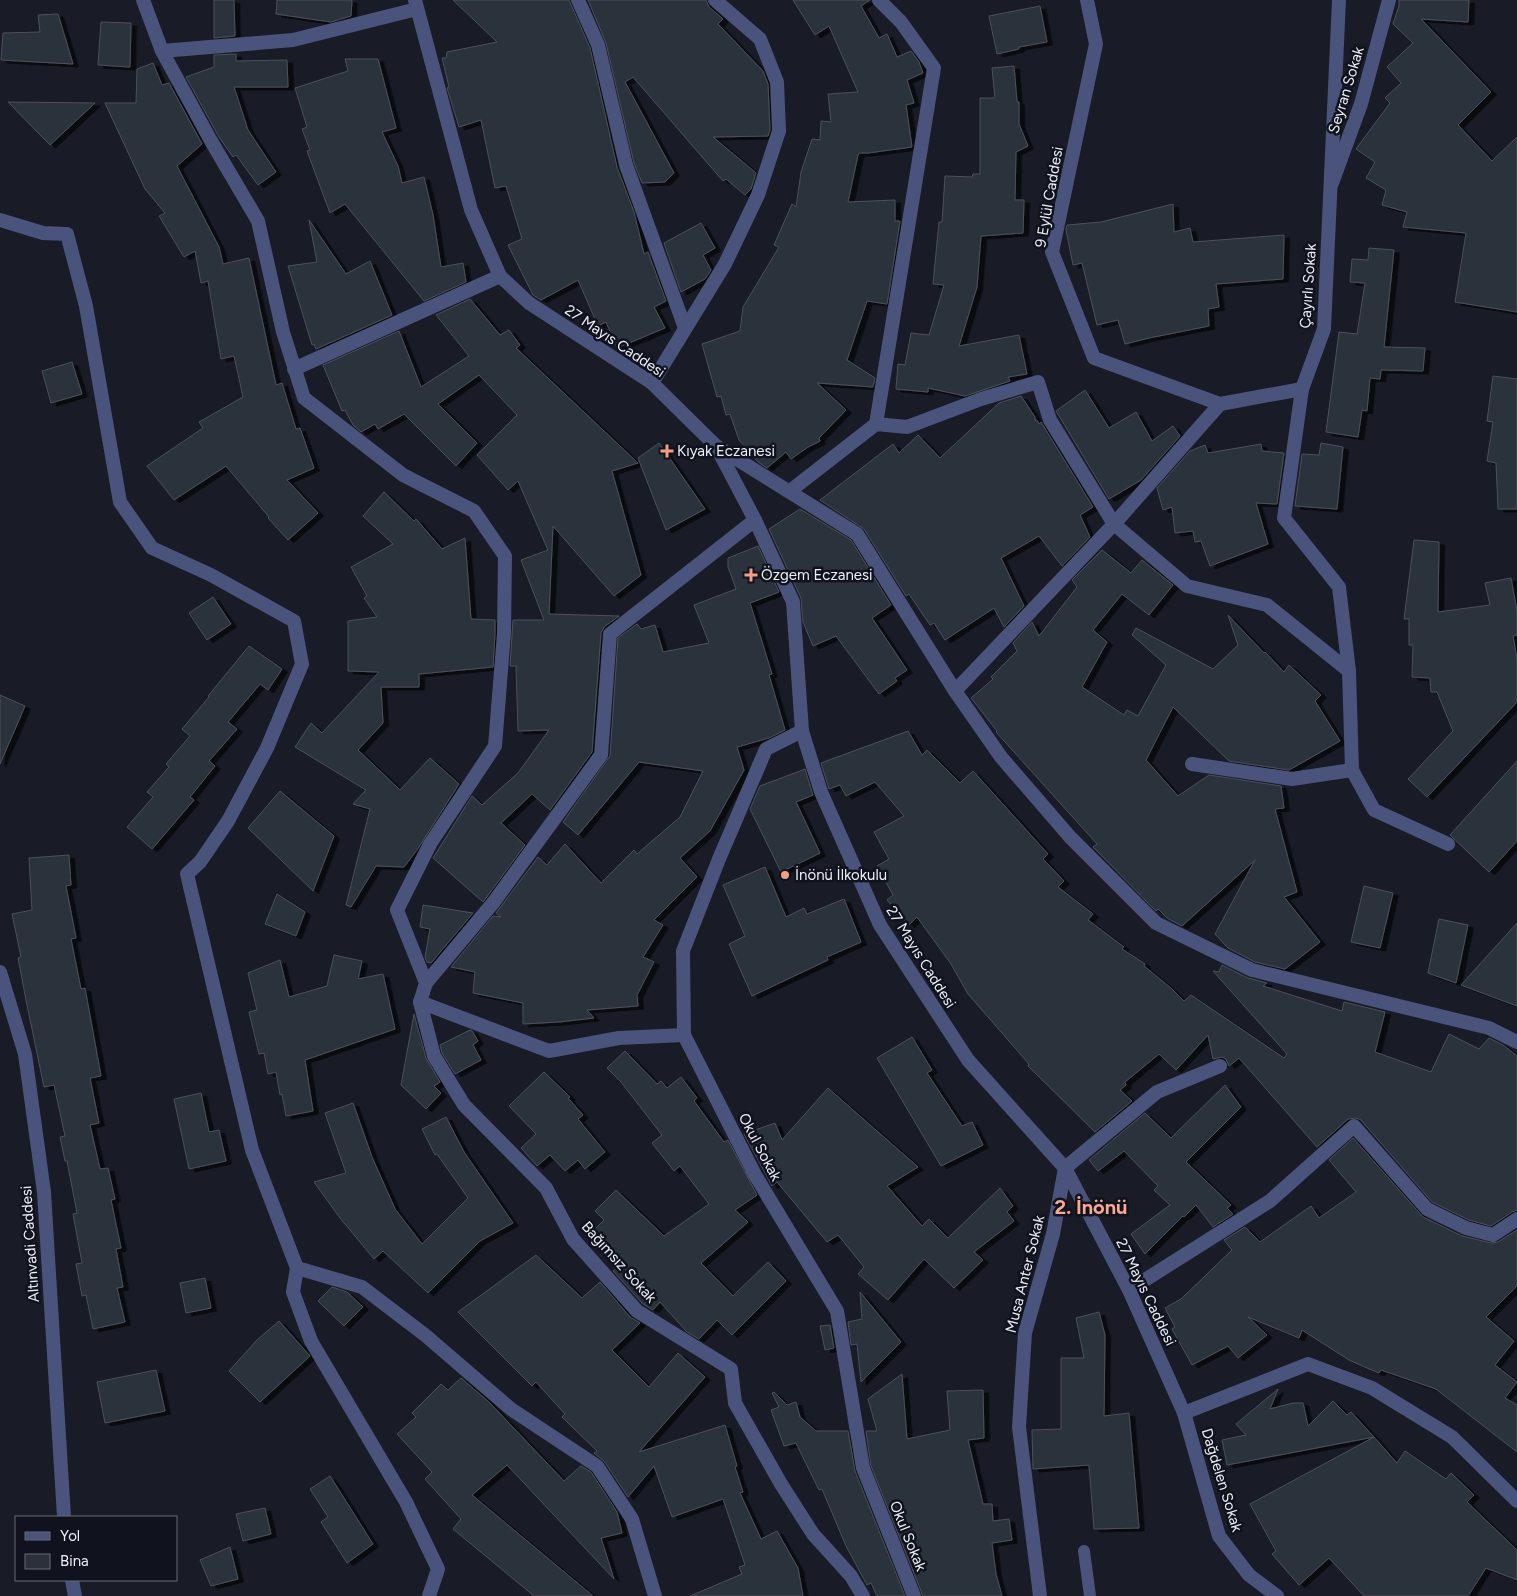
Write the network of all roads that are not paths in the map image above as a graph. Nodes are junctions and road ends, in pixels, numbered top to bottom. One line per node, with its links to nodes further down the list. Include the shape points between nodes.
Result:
1 (144, 0): 9 (street)
2 (578, 0): 13 (street, via 598,45 626,165)
3 (715, 0): 13 (street, via 760,39 777,82 780,131 758,195 725,264)
4 (879, 0): 18 (street, via 901,22 934,68)
5 (1087, 0): 17 (street, 9 Eylül Caddesi, via 1096,44 1052,252 1094,358)
6 (1339, 0): 10 (street, Çayırlı Sokak)
7 (1389, 0): 10 (street, Seyran Sokak, via 1361,104)
8 (416, 5): 9 (street, via 293,40); 12 (street, 27 Mayıs Caddesi, via 472,210)
9 (162, 51): 14 (street, via 258,221)
10 (1330, 188): 16 (street, Çayırlı Sokak, via 1324,329)
11 (0, 220): 37 (street, via 43,233 67,234 86,306 120,502 152,548 211,575 294,621 302,664 267,748 228,821 200,862 187,874 252,1150)
12 (500, 276): 14 (street); 15 (street, 27 Mayıs Caddesi, via 529,303)
13 (685, 328): 15 (street)
14 (294, 369): 30 (street, via 304,398 403,475 474,511 505,556 504,633 495,746 430,844 397,910)
15 (652, 382): 19 (street, 27 Mayıs Caddesi)
16 (1302, 389): 17 (street); 23 (street, Çayırlı Sokak, via 1284,518 1339,587)
17 (1220, 404): 22 (street)
18 (876, 424): 20 (street); 22 (street, via 907,427 1038,382 1050,420)
19 (716, 446): 20 (street); 21 (street, 27 Mayıs Caddesi)
20 (790, 491): 24 (street, via 857,534)
21 (756, 520): 25 (street, 27 Mayıs Caddesi, via 793,602); 30 (street, via 610,634 601,755 493,903)
22 (1114, 524): 23 (street, via 1187,586 1268,606); 24 (street)
23 (1349, 671): 27 (street, Çayırlı Sokak)
24 (955, 691): 33 (street, via 1001,757 1070,837 1156,922 1252,970 1489,1028)
25 (802, 731): 32 (street, Okul Sokak, via 766,749 683,951); 35 (street, 27 Mayıs Caddesi, via 821,792 880,925 968,1060)
26 (1192, 764): 27 (street, via 1292,780)
27 (1352, 770): 28 (street, via 1374,810)
28 (1448, 844)
29 (0, 972): 41 (street, Altınvadi Caddesi, via 25,1054 44,1192)
30 (426, 983): 31 (street)
31 (420, 1002): 32 (street, via 549,1052 619,1038); 47 (street, Bağımsız Sokak, via 434,1056 464,1106 546,1188 573,1239 637,1311 731,1369 735,1403 781,1484 813,1534 851,1576)
32 (684, 1035): 48 (street, Okul Sokak, via 755,1175 837,1311 862,1468)
33 (1517, 1042)
34 (1220, 1066): 35 (street, via 1157,1092)
35 (1065, 1168): 38 (street, 27 Mayıs Caddesi); 49 (street, Musa Anter Sokak, via 1052,1234 1025,1333 1019,1427)
36 (1517, 1219): 38 (street, via 1493,1235 1466,1228 1428,1209 1354,1126 1270,1202)
37 (296, 1268): 45 (street, via 293,1292 311,1341 406,1502 438,1569); 46 (street, via 362,1287 425,1335 511,1409 597,1466 632,1519)
38 (1130, 1290): 39 (street, 27 Mayıs Caddesi)
39 (1184, 1412): 40 (street, via 1308,1364 1372,1388 1452,1437); 51 (street, Dağdelen Sokak, via 1219,1536 1249,1576)
40 (1517, 1501)
41 (64, 1516)
42 (1084, 1551): 50 (lane)
43 (72, 1581): 44 (street)
44 (75, 1596)
45 (430, 1596)
46 (655, 1596)
47 (863, 1596)
48 (914, 1596)
49 (1040, 1596)
50 (1090, 1596)
51 (1277, 1596)

